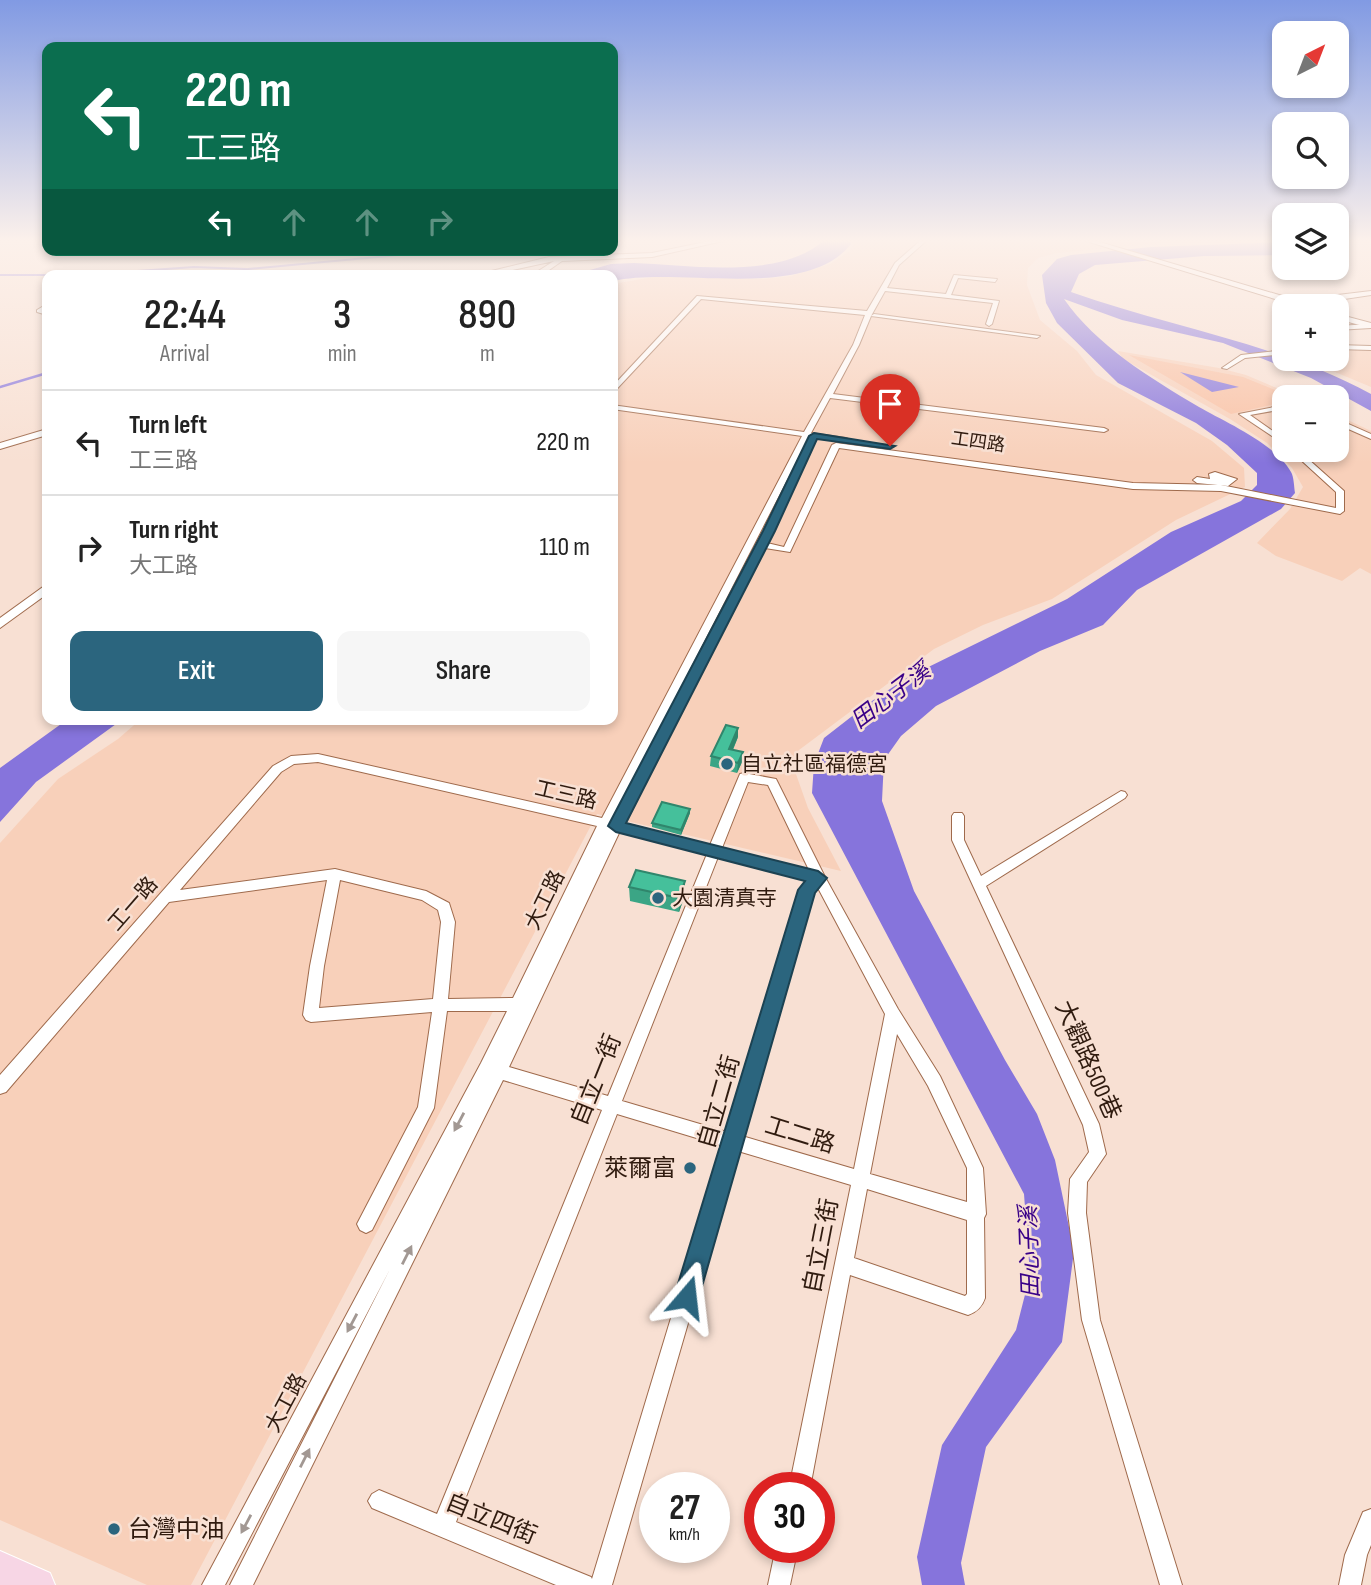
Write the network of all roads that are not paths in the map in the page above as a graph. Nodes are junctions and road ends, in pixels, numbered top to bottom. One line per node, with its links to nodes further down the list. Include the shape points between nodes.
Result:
1 (683, 315): 13 (street)
2 (871, 315): 8 (street); 14 (street, 大工路)
3 (992, 315): 5 (street)
4 (1349, 320): 6 (street)
5 (989, 324)
6 (1371, 326): 7 (street)
7 (1349, 327)
8 (1038, 336)
9 (1349, 347): 10 (street)
10 (1371, 348)
11 (1272, 352): 12 (street, via 1250,355)
12 (1224, 368)
13 (618, 385)
14 (831, 395): 18 (street); 23 (street, 大工路)
15 (618, 408): 23 (street, 工四路)
16 (1272, 409): 22 (street, via 1243,414)
17 (1349, 426): 19 (street)
18 (1104, 430)
19 (1357, 430): 20 (street); 24 (street)
20 (1349, 432)
21 (42, 433): 25 (street)
22 (1272, 434)
23 (810, 435): 27 (street, 工四路, via 1134,479); 28 (street, 大工路); 38 (street, 大工路)
24 (1371, 437)
25 (0, 446)
26 (1307, 462): 29 (street, via 1339,491 1340,511 1220,488 1133,486 836,445)
27 (1214, 480)
28 (769, 531): 29 (street); 30 (street, 大工路)
29 (794, 536): 30 (street, via 787,550)
30 (762, 545): 38 (street, 大工路)
31 (42, 583): 33 (street)
32 (42, 592): 34 (street)
33 (0, 614)
34 (0, 624)
35 (303, 757): 38 (street, 工三路); 43 (street, 工一路, via 278,769)
36 (1121, 795): 42 (street)
37 (958, 816): 42 (street, via 958,840)
38 (611, 825): 39 (street, 工三路); 44 (street, 大工路)
39 (715, 851): 41 (street, 工三路); 41 (street, 自立一街, via 744,777 772,782); 49 (street, 自立一街)
40 (335, 874): 43 (street); 45 (street, via 426,896 444,907 448,922); 45 (street, via 311,1015)
41 (818, 878): 46 (street); 50 (street, 自立二街, via 807,890)
42 (978, 884): 67 (street, 大觀路500巷, via 1091,1124 1098,1154 1079,1179 1077,1213 1091,1320)
43 (167, 897): 48 (street, 工一路)
44 (525, 1004): 45 (street); 47 (street, 大工路)
45 (439, 1005): 53 (street, via 426,1108)
46 (893, 1014): 51 (street, 自立三街); 52 (street, via 934,1081 975,1168)
47 (493, 1070): 49 (street, 工二路); 62 (street, 大工路, one-way to 62); 63 (street, 大工路, one-way to 47)
48 (0, 1087)
49 (613, 1104): 50 (street, 工二路); 58 (street, 自立一街)
50 (733, 1141): 51 (street, 工二路); 65 (street, 自立二街)
51 (861, 1179): 52 (street, 工二路); 54 (street, 自立三街)
52 (977, 1214): 54 (street, via 976,1298 968,1306)
53 (366, 1224)
54 (844, 1264): 55 (street, 自立三街)
55 (802, 1472)
56 (379, 1501): 58 (street, 自立四街)
57 (1371, 1520): 68 (street, via 1356,1555)
58 (443, 1527): 64 (street, 自立四街)
59 (784, 1563): 66 (street)
60 (0, 1568): 61 (main road)
61 (38, 1585)
62 (213, 1585)
63 (241, 1585)
64 (583, 1585)
65 (601, 1585)
66 (779, 1585)
67 (1171, 1585)
68 (1350, 1585)

